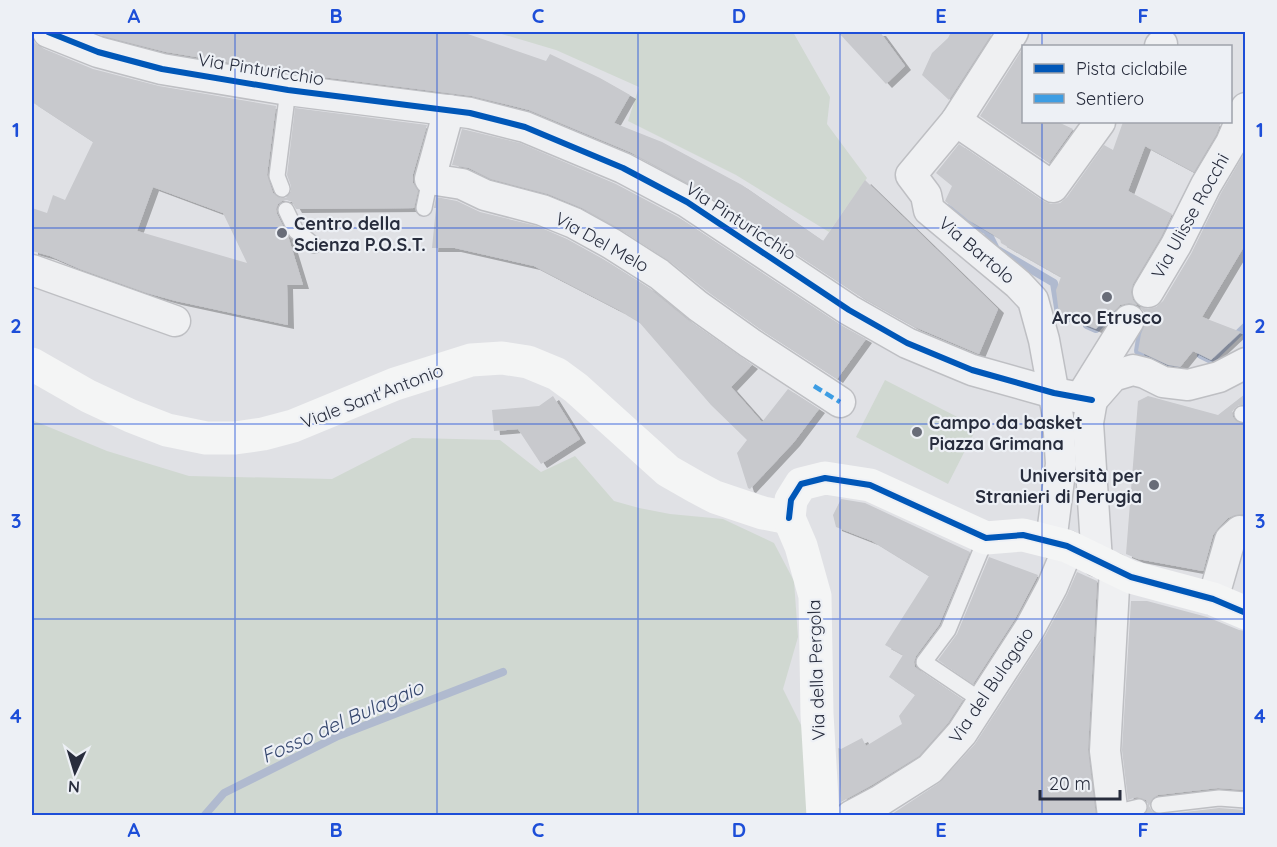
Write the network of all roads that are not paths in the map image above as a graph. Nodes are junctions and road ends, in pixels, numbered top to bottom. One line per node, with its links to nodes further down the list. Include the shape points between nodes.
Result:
1 (48, 32): 3 (street, Via Pinturicchio, via 98,52 162,69)
2 (1013, 32): 6 (street, Via Bartolo)
3 (288, 90): 5 (street, Via Pinturicchio); 9 (lane, via 277,176)
4 (1245, 108): 14 (street, Via Ulisse Rocchi, via 1231,143)
5 (449, 110): 8 (street); 19 (street, Via Pinturicchio, via 525,127 623,168 687,202 849,310 907,343 972,369)
6 (956, 121): 7 (street, via 1053,187); 19 (street, Via Bartolo, via 911,176 926,195 929,210 1033,300 1044,340)
7 (1099, 123)
8 (430, 179): 10 (lane); 20 (street, Via Del Melo, via 462,184 574,223 659,274 750,344)
9 (282, 189)
10 (424, 208)
11 (286, 210): 12 (lane, via 296,231)
12 (314, 245)
13 (32, 270): 16 (street)
14 (1148, 292)
15 (1129, 320): 19 (street)
16 (175, 321)
17 (1245, 363): 19 (street, via 1219,377 1188,385 1163,382 1133,370 1113,376)
18 (32, 364): 21 (main road, Viale Sant'Antonio, via 88,396 167,430 206,438 235,438 293,426 395,384 471,360 502,358 528,362 557,374 576,388 668,471 731,502)
19 (1076, 397): 24 (street, Via del Bulagaio, via 1058,417 1061,464); 25 (street, via 1088,423)
20 (840, 402)
21 (789, 518): 23 (main road, via 791,501 801,484 825,478 870,484); 33 (main road, Via della Pergola, via 815,596)
22 (1245, 532): 26 (street, via 1240,531 1230,540)
23 (986, 538): 24 (main road); 28 (lane, via 948,630 924,662)
24 (1047, 541): 25 (main road); 28 (street, Via del Bulagaio, via 1064,558 1030,628)
25 (1106, 565): 26 (main road, via 1131,578); 32 (street, via 1102,751)
26 (1213, 599): 27 (main road)
27 (1245, 612)
28 (982, 701): 34 (street, Via del Bulagaio, via 962,733 930,769)
29 (1245, 800): 31 (lane, via 1219,798)
30 (1159, 805): 31 (lane)
31 (1184, 809)
32 (1118, 813)
33 (823, 816)
34 (851, 816)

